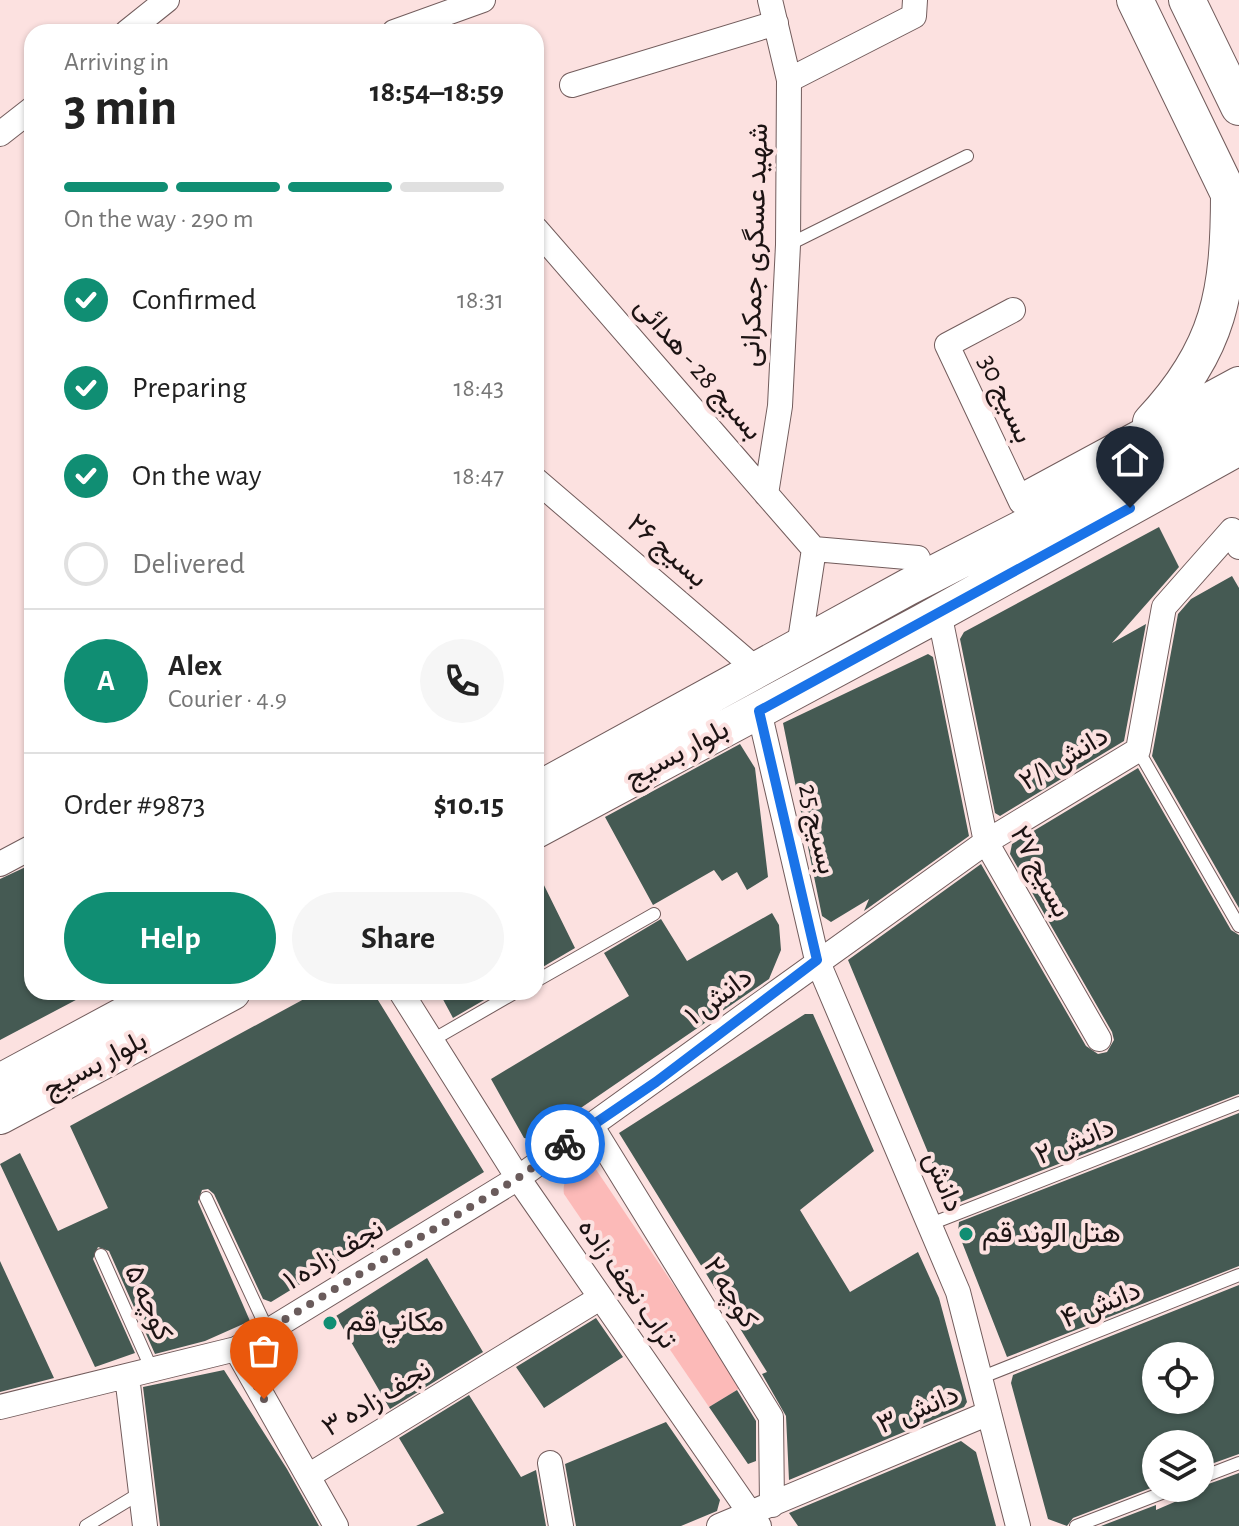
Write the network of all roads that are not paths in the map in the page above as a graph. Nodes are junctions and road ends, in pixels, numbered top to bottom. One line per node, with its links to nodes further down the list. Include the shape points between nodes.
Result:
1 (167, 0): 7 (street)
2 (483, 0): 8 (street)
3 (915, 0): 9 (street, via 914,16)
4 (1135, 0): 15 (main road)
5 (1187, 0): 11 (main road)
6 (773, 11): 9 (street, شهید عسگری جمکرانی); 10 (street)
7 (137, 24)
8 (416, 24)
9 (789, 80): 17 (street, شهید عسگری جمکرانی)
10 (572, 85)
11 (1239, 107)
12 (24, 115): 13 (street)
13 (0, 134)
14 (967, 156): 17 (lane)
15 (1234, 204): 21 (main road, via 1223,296 1207,344 1180,391)
16 (544, 238): 24 (street, بسیج 28 - هدائی)
17 (788, 245): 24 (street, شهید عسگری جمکرانی, via 780,406)
18 (1013, 310): 25 (street, بسیج 30, via 947,345)
19 (1239, 385): 21 (main road)
20 (1239, 417): 28 (main road, بلوار بسیج)
21 (1133, 442): 25 (main road)
22 (1239, 469): 29 (main road, بلوار بسیج)
23 (544, 493): 31 (street, بسیج ۲۶)
24 (766, 494): 27 (street, بسیج 28 - هدائی)
25 (1021, 502): 28 (main road)
26 (1236, 539): 33 (street, دانش ۲/۱, via 1164,607)
27 (814, 549): 28 (street); 30 (street)
28 (913, 573): 30 (main road, بلوار بسیج)
29 (933, 625): 32 (main road, بلوار بسیج); 36 (street, بسیج ۲۷)
30 (799, 647): 31 (main road, بلوار بسیج)
31 (756, 669): 34 (main road, بلوار بسیج)
32 (759, 711): 35 (main road, بلوار بسیج); 41 (street, بسیج 25)
33 (1138, 750): 36 (street, دانش ۲/۱); 40 (lane)
34 (544, 787)
35 (544, 826)
36 (986, 842): 41 (street, دانش ۲/۱); 47 (street, بسیج ۲۷)
37 (24, 851): 38 (street)
38 (0, 864)
39 (654, 914): 42 (lane)
40 (1239, 926)
41 (817, 960): 52 (street, دانش ۱); 55 (street, دانش)
42 (544, 976)
43 (152, 1000): 49 (main road, بلوار بسیج)
44 (217, 1000): 51 (main road, بلوار بسیج)
45 (405, 1000): 48 (street, تراب نجف زاده)
46 (502, 1000): 48 (lane)
47 (1099, 1039)
48 (429, 1042): 53 (street, تراب نجف زاده)
49 (0, 1082)
50 (1239, 1103): 55 (lane, دانش ۲)
51 (0, 1116)
52 (591, 1125): 53 (street, نجف زاده ۱); 72 (street, کوچه ۲, via 771,1417)
53 (518, 1178): 58 (street, تراب نجف زاده); 59 (street, نجف زاده ۱)
54 (206, 1198): 59 (lane)
55 (928, 1225): 63 (street, دانش, via 958,1292)
56 (101, 1255): 61 (lane, کوچه ۵)
57 (1239, 1275): 63 (lane, دانش ۴)
58 (600, 1298): 69 (street, نجف زاده ۳); 72 (street, تراب نجف زاده)
59 (268, 1331): 60 (street, نجف زاده ۱)
60 (236, 1349): 61 (street, نجف زاده ۱); 69 (street)
61 (152, 1370): 62 (street, نجف زاده ۱)
62 (127, 1376): 64 (street, نجف زاده ۱); 70 (street)
63 (980, 1378): 65 (street, دانش)
64 (0, 1407)
65 (989, 1413): 72 (street, دانش ۳); 78 (street, دانش)
66 (550, 1463): 76 (street)
67 (1239, 1463): 68 (lane)
68 (1214, 1473)
69 (308, 1476): 75 (street)
70 (142, 1492): 73 (lane); 74 (street)
71 (1142, 1501): 79 (lane)
72 (760, 1515): 77 (street, دانش ۳)
73 (86, 1526)
74 (145, 1526)
75 (336, 1526)
76 (561, 1526)
77 (719, 1526)
78 (1018, 1526)
79 (1076, 1526)

